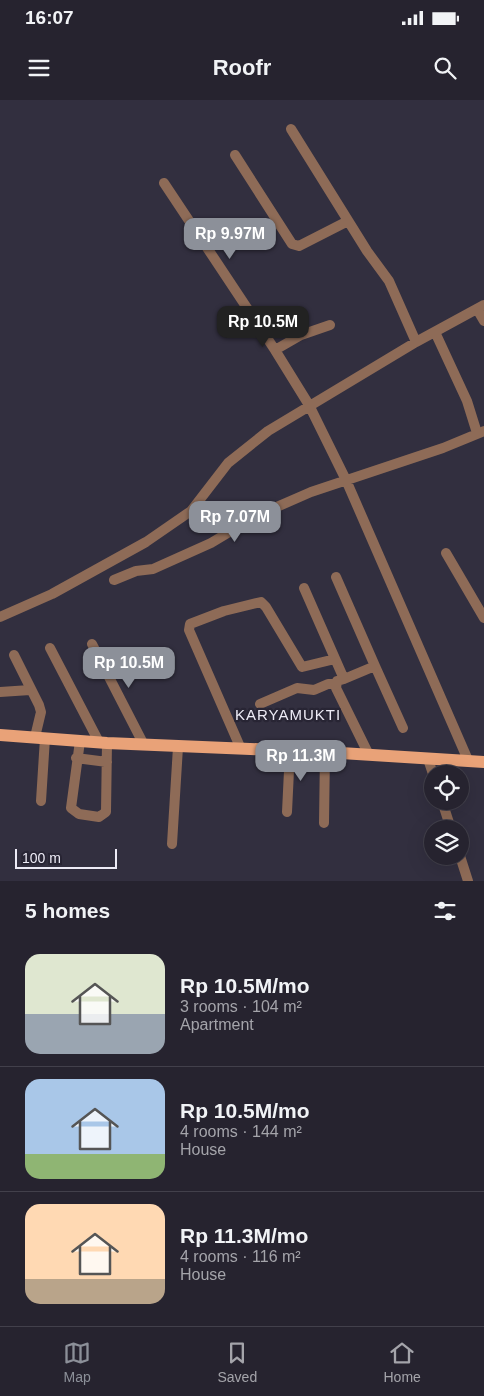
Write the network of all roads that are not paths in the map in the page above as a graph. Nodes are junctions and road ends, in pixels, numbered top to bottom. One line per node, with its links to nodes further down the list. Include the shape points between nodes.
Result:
1 (291, 129): 4 (street)
2 (235, 155): 4 (street, via 292,244 299,246)
3 (164, 183): 10 (street)
4 (348, 221): 9 (street, via 397,295)
5 (480, 307): 6 (street); 8 (street)
6 (484, 321)
7 (330, 325): 10 (street, via 300,334)
8 (435, 332): 9 (street); 12 (street)
9 (416, 342): 11 (street)
10 (275, 350): 11 (street)
11 (309, 405): 13 (street); 18 (street, via 245,448 218,476 197,505 179,521 84,577)
12 (481, 432): 13 (street)
13 (346, 480): 16 (street, via 273,508 211,543 153,570 136,571); 42 (street)
14 (446, 554): 19 (street)
15 (336, 576): 24 (street)
16 (114, 580)
17 (304, 588): 23 (street)
18 (0, 618)
19 (484, 618)
20 (92, 644): 34 (street)
21 (50, 648): 33 (street)
22 (14, 656): 26 (street)
23 (335, 659): 25 (street); 36 (street, via 302,667 261,602 190,624 189,630)
24 (375, 666): 25 (street); 29 (street)
25 (340, 681): 28 (street, via 314,690 297,688); 39 (street)
26 (30, 690): 27 (street); 31 (street, via 41,712)
27 (0, 692)
28 (260, 704)
29 (403, 728)
30 (0, 735): 31 (main road)
31 (40, 738): 32 (main road); 46 (street)
32 (80, 741): 33 (main road); 40 (street)
33 (103, 743): 34 (main road); 43 (street)
34 (144, 745): 35 (main road)
35 (178, 746): 36 (main road); 49 (street)
36 (241, 749): 37 (main road)
37 (290, 750): 38 (main road); 47 (street)
38 (325, 752): 39 (main road); 48 (street)
39 (369, 755): 41 (main road)
40 (76, 758): 43 (street); 43 (street, via 71,808 79,814 100,817 106,812)
41 (428, 759): 42 (main road); 45 (street)
42 (468, 760): 44 (main road)
43 (107, 762)
44 (484, 762)
45 (430, 765)
46 (41, 801)
47 (287, 812)
48 (324, 823)
49 (172, 844)
50 (463, 865): 51 (street)
51 (468, 881)

